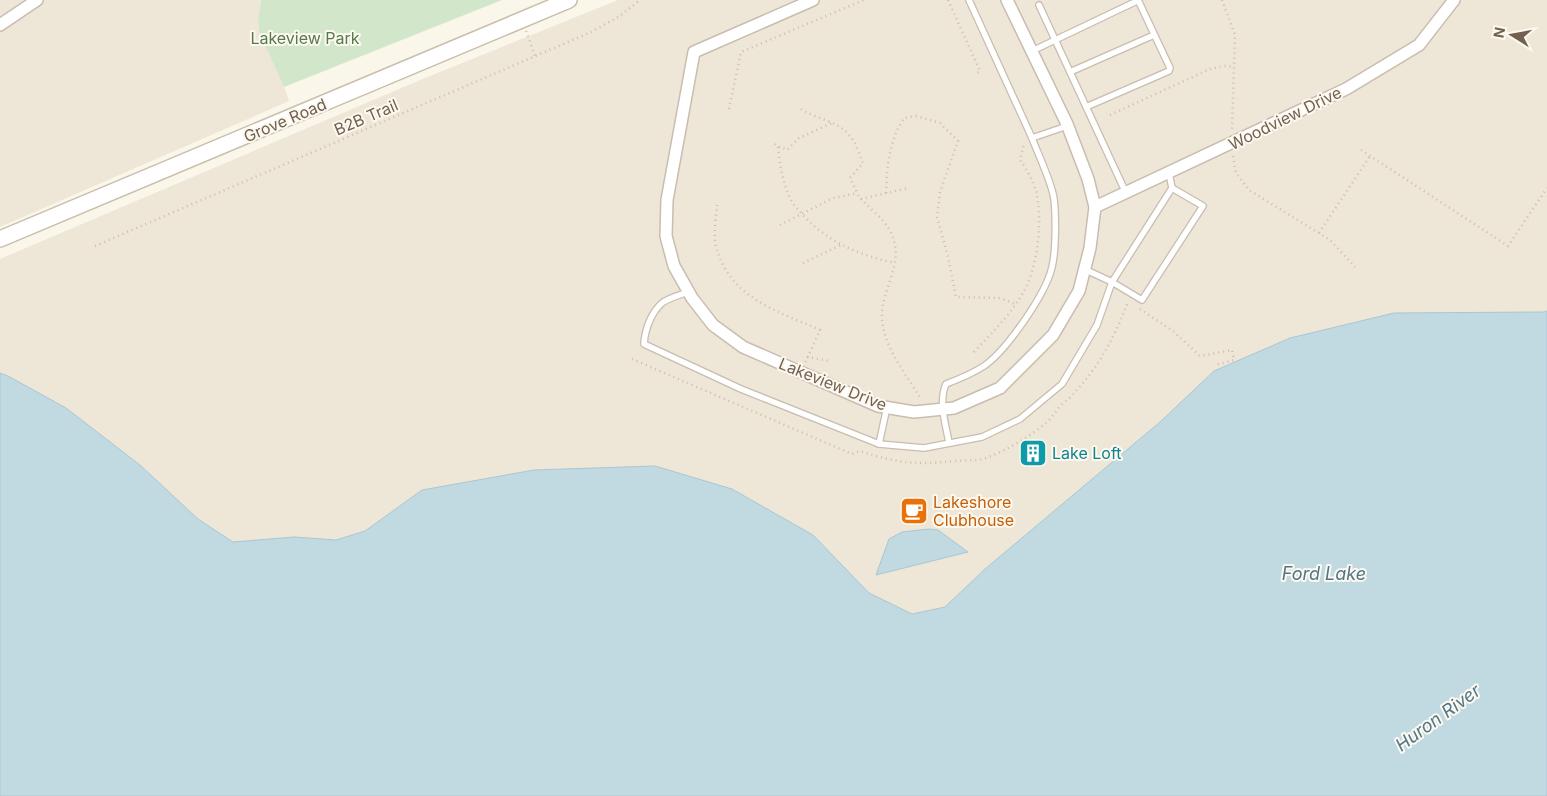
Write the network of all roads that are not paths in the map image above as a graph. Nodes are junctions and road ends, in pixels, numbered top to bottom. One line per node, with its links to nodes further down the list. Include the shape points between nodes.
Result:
1 (37, 0): 8 (street)
2 (569, 0): 20 (main road, Grove Road)
3 (813, 0): 23 (street, Lakeview Drive, via 694,52 667,200 666,236 674,266)
4 (970, 0): 15 (lane)
5 (1007, 0): 11 (street, Lakeview Drive)
6 (1454, 0): 16 (street, Woodview Drive, via 1419,45 1346,89)
7 (1039, 5): 10 (lane)
8 (0, 25)
9 (1154, 35): 10 (lane, via 1137,1); 12 (lane); 13 (lane, via 1169,71)
10 (1055, 40): 11 (lane); 12 (lane)
11 (1032, 51): 14 (street, Lakeview Drive)
12 (1070, 72): 13 (lane)
13 (1086, 107): 18 (lane)
14 (1067, 126): 15 (lane); 19 (street, Lakeview Drive, via 1088,179)
15 (1032, 137): 25 (lane, via 1054,198 1052,268 1033,310 1005,344 985,365 946,384)
16 (1169, 173): 17 (lane); 18 (street, Woodview Drive)
17 (1172, 188): 22 (lane); 22 (lane, via 1202,206 1198,214 1142,300)
18 (1126, 193): 19 (street, Woodview Drive)
19 (1095, 207): 21 (street, Lakeview Drive)
20 (0, 239)
21 (1084, 269): 22 (lane); 25 (street, Lakeview Drive, via 1079,291 1053,335 1000,388 954,408)
22 (1112, 282): 26 (lane, via 1097,325 1062,384 1020,419 982,437)
23 (688, 292): 24 (street, Lakeview Drive, via 713,325 743,347 878,406); 27 (lane, via 663,302 652,315 644,333 644,344 741,389)
24 (887, 407): 25 (street, Lakeview Drive, via 914,412); 27 (lane)
25 (943, 409): 26 (lane)
26 (949, 443): 27 (lane, via 924,448)
27 (879, 444)

